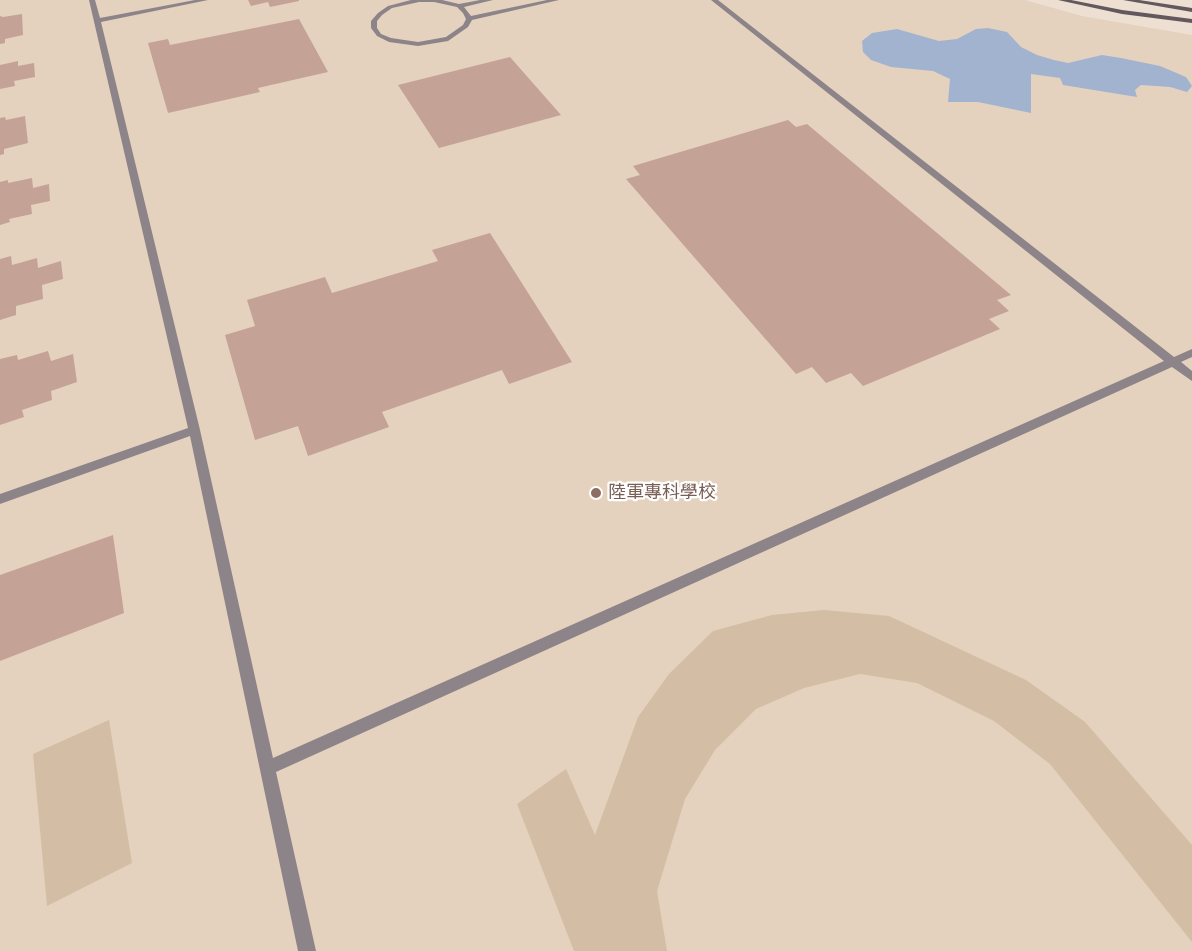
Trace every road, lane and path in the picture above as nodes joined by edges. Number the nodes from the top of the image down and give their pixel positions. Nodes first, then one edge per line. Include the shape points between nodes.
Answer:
1 (92, 0) edge
2 (206, 0) edge
3 (490, 0) edge
4 (556, 0) edge
5 (714, 0) edge
6 (1061, 0) edge
7 (1124, 0) edge
8 (459, 6) junction
9 (1192, 10) edge
10 (1122, 12) junction
11 (469, 19) junction
12 (97, 21) junction
13 (1192, 21) edge
14 (1192, 353) edge
15 (1172, 361) junction
16 (1192, 377) edge
17 (194, 430) junction
18 (0, 499) edge
19 (266, 769) junction
20 (307, 951) edge

1 - 12 lane
2 - 12 lane
3 - 8 lane
4 - 11 lane
5 - 15 lane
6 - 10 street
7 - 9 street
7 - 10 street
8 - 11 lane
8 - 11 lane via 434,0 404,3 380,14 374,28 389,40 418,44 460,33
10 - 13 street
12 - 17 lane
14 - 15 lane
15 - 16 lane
15 - 19 lane
17 - 18 lane
17 - 19 lane
19 - 20 lane

